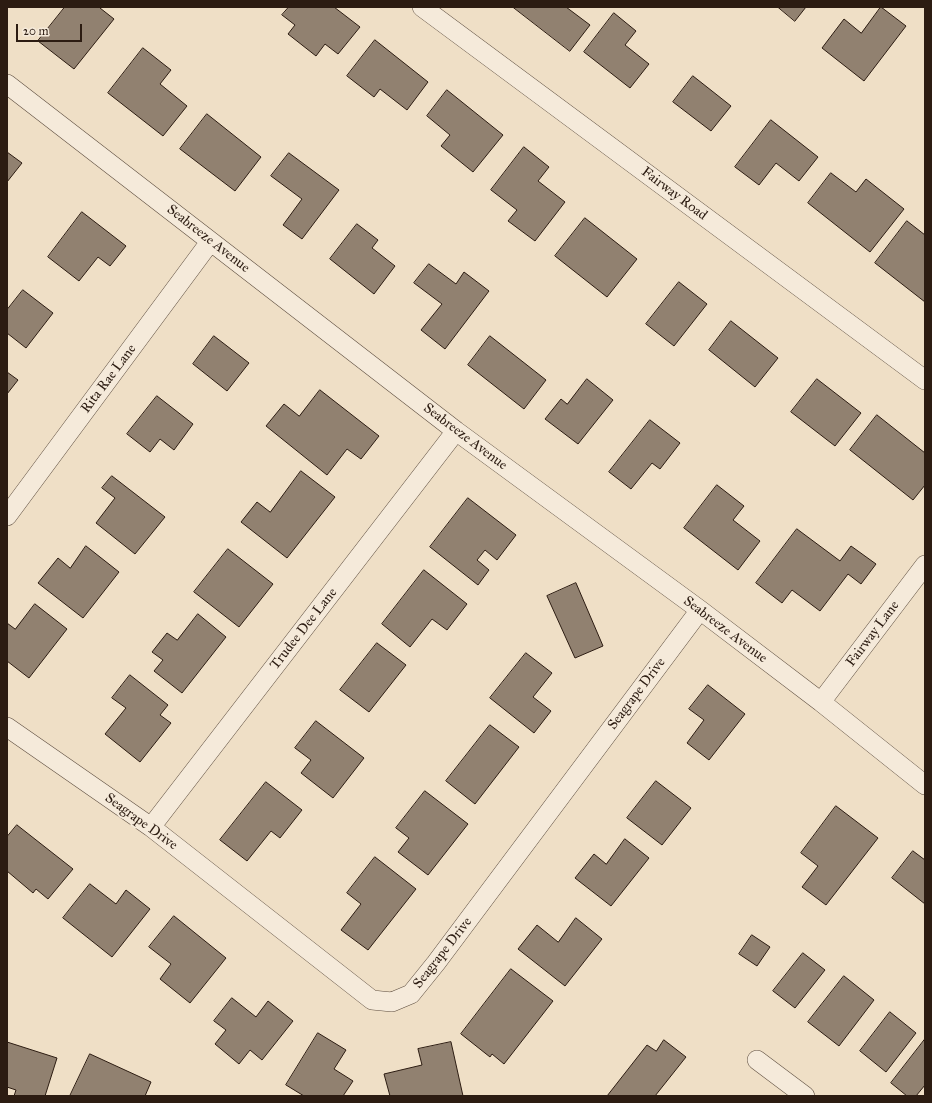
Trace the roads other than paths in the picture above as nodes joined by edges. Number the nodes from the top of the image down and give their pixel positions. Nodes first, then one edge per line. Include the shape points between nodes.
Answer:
1 (422, 7) edge
2 (7, 84) edge
3 (210, 242) junction
4 (925, 380) edge
5 (456, 431) junction
6 (7, 516) edge
7 (925, 565) edge
8 (700, 610) junction
9 (821, 702) junction
10 (7, 727) edge
11 (925, 785) edge
12 (151, 827) junction
13 (757, 1060) dead end
14 (805, 1096) edge

1 - 4 street, Fairway Road
2 - 3 street, Seabreeze Avenue
3 - 5 street, Seabreeze Avenue
3 - 6 street, Rita Rae Lane
5 - 8 street, Seabreeze Avenue
5 - 12 street, Trudee Dee Lane
7 - 9 street, Fairway Lane
8 - 9 street, Seabreeze Avenue
8 - 12 street, Seagrape Drive via 436,963 411,994 392,1002 372,1000
9 - 11 street, Seabreeze Avenue
10 - 12 street, Seagrape Drive
13 - 14 street

